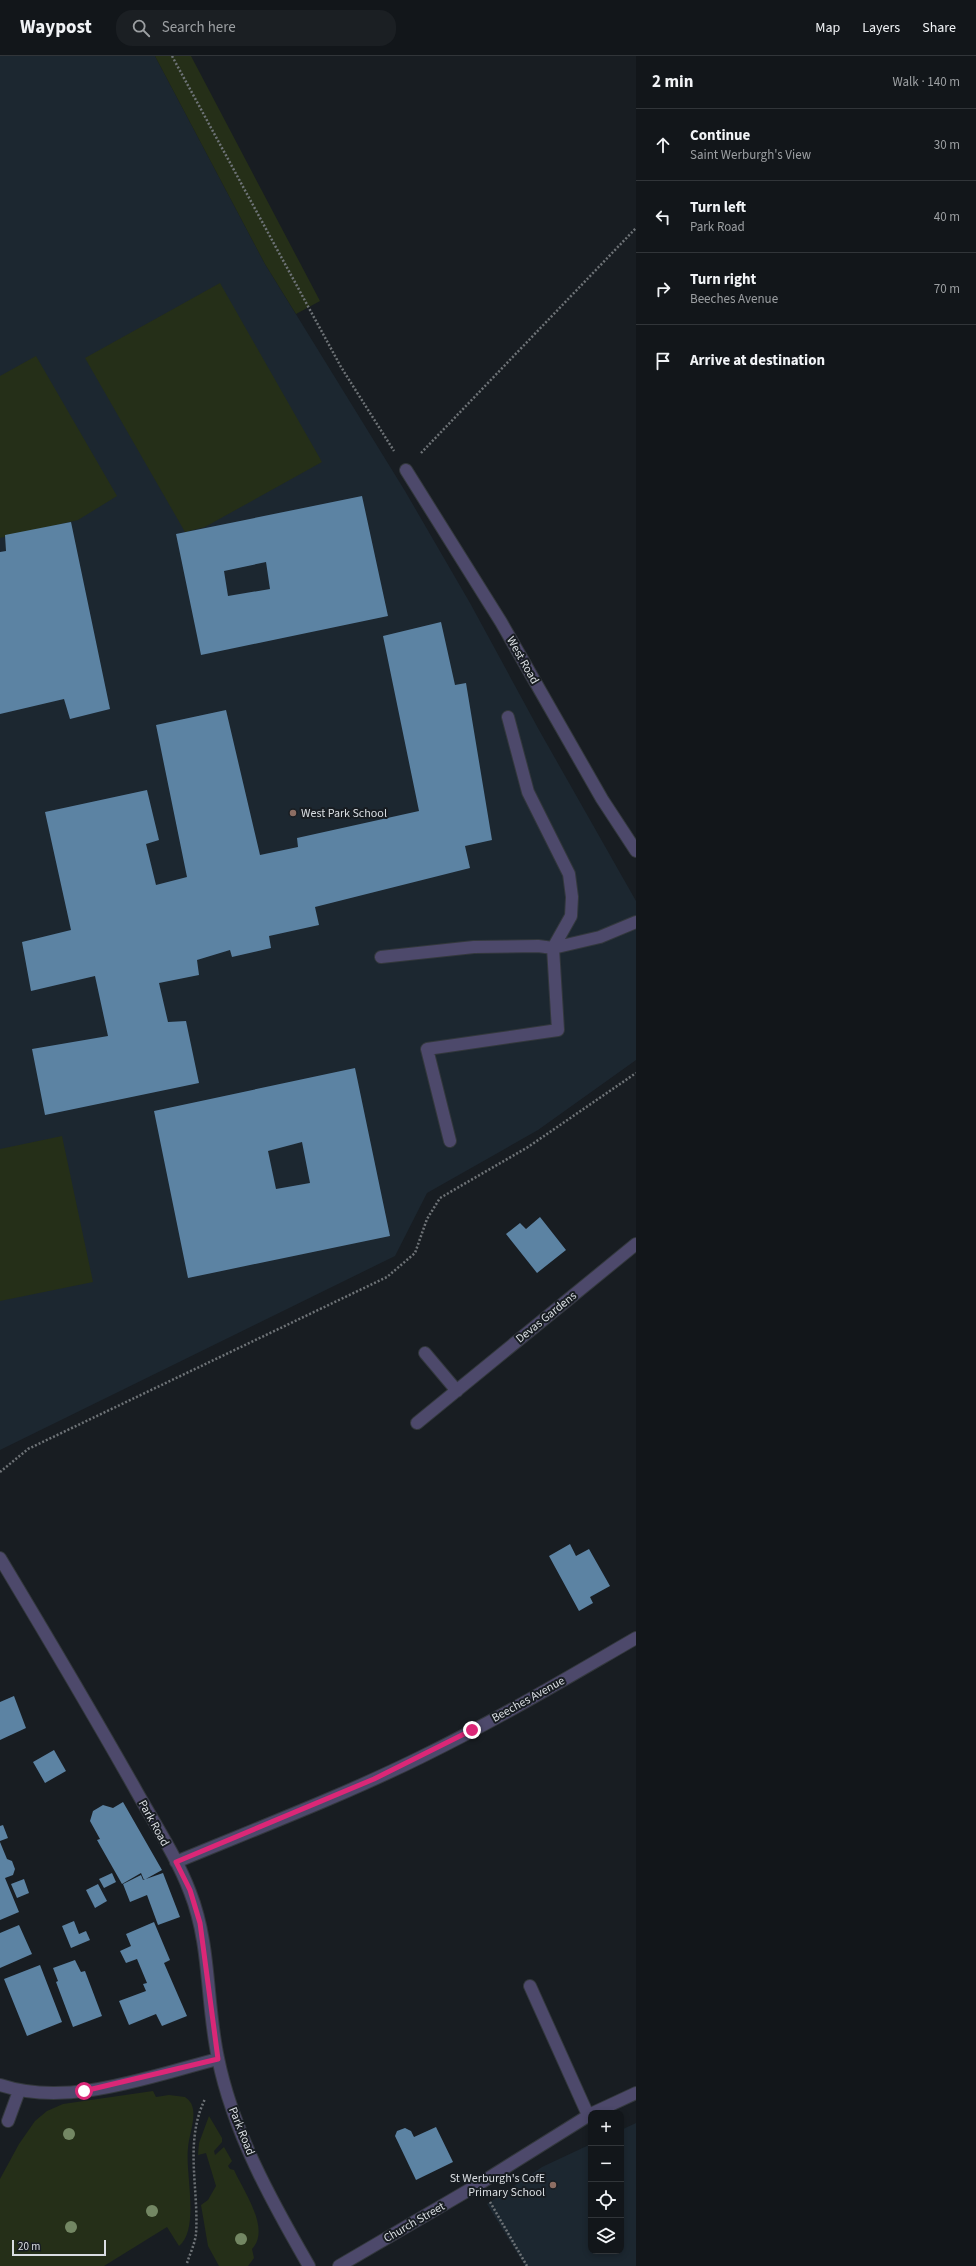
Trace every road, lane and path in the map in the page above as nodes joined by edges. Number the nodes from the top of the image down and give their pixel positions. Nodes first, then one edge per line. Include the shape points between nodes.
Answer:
1 (172, 56) edge
2 (636, 228) edge
3 (406, 470) junction
4 (508, 717) dead end
5 (636, 852) edge
6 (636, 922) edge
7 (553, 948) junction
8 (381, 957) dead end
9 (636, 1073) edge
10 (450, 1141) dead end
11 (636, 1244) edge
12 (425, 1353) dead end
13 (457, 1391) junction
14 (417, 1423) dead end
15 (0, 1472) edge
16 (0, 1558) edge
17 (636, 1638) edge
18 (176, 1862) junction
19 (530, 1986) dead end
20 (219, 2064) junction
21 (0, 2085) edge
22 (18, 2091) junction
23 (636, 2093) edge
24 (589, 2110) edge
25 (600, 2110) edge
26 (588, 2116) edge
27 (8, 2121) dead end
28 (479, 2184) junction
29 (187, 2264) dead end
30 (309, 2266) edge
31 (339, 2266) edge
32 (527, 2266) edge

1 - 3 path via 341,367
2 - 3 path
3 - 5 street, West Road via 501,622 602,799
4 - 7 street via 528,792 569,874 571,916
6 - 7 street via 600,937
7 - 8 street via 474,947
7 - 10 street via 558,1030 427,1049
9 - 15 path via 528,1147 440,1198 427,1219 416,1253 387,1277 28,1449
11 - 13 street, Devas Gardens
12 - 13 street
13 - 14 street, Devas Gardens
16 - 18 street, Park Road
17 - 18 street, Beeches Avenue via 520,1705 422,1757
18 - 20 street, Park Road via 190,1890 200,1923
19 - 24 street
20 - 22 street via 84,2091
20 - 29 path via 200,2109 197,2126 193,2156 196,2236
20 - 30 street, Park Road via 241,2130 268,2192
21 - 22 street
22 - 27 street
23 - 25 street, Church Street
26 - 28 street, Church Street
28 - 31 street, Church Street
28 - 32 path

